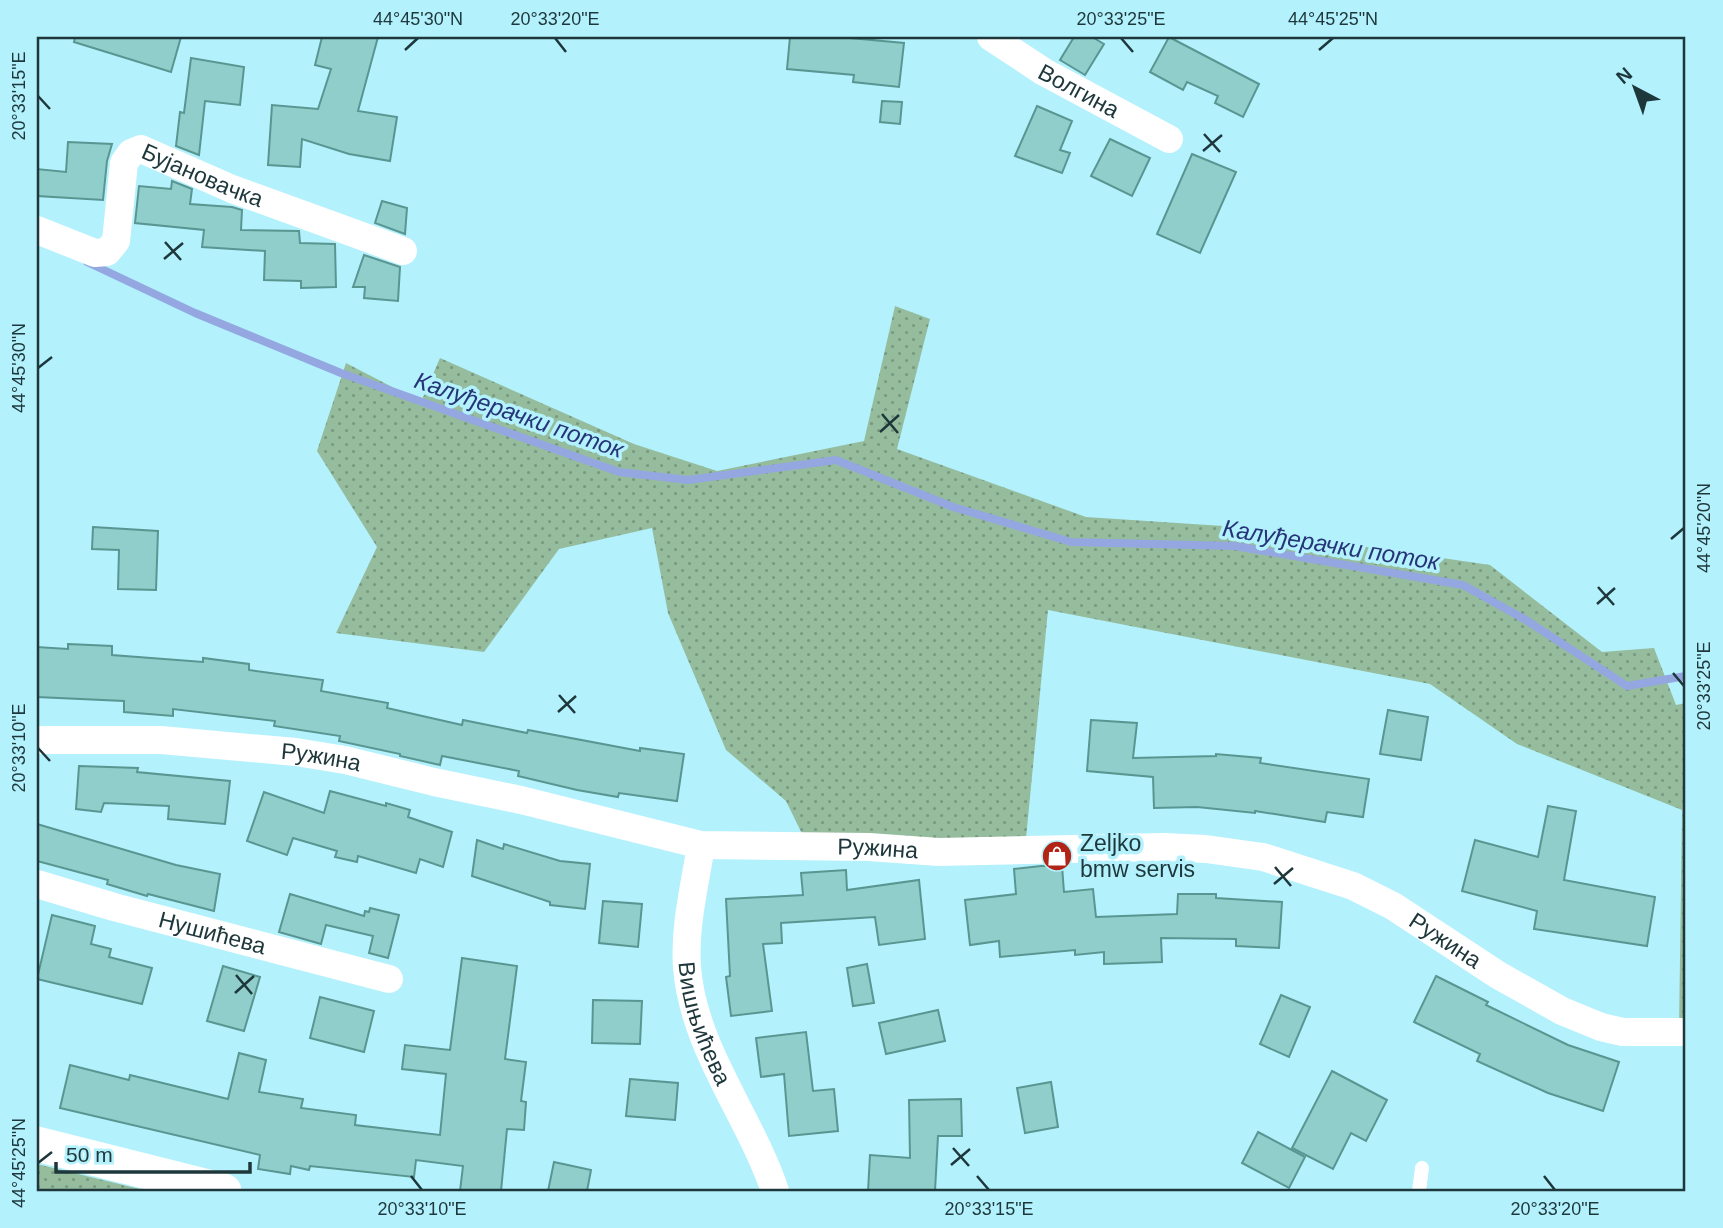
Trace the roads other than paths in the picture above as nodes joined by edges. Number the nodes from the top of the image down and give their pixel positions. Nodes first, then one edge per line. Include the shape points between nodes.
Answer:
1 (991, 37) edge
2 (1169, 139) dead end
3 (37, 230) edge
4 (403, 251) dead end
5 (37, 740) edge
6 (701, 845) junction
7 (37, 884) edge
8 (389, 979) dead end
9 (1686, 1032) edge
10 (37, 1144) edge
11 (1422, 1168) dead end
12 (224, 1191) edge
13 (775, 1191) edge
14 (1419, 1191) edge

1 - 2 street, Волгина
3 - 4 street, Бујановачка via 95,253 107,252 116,241 124,163 141,149 224,186
5 - 6 street, Ружина via 161,740 296,752 521,800
6 - 9 street, Ружина via 939,852 1163,848 1263,858 1353,886 1393,906 1562,1011 1623,1032
6 - 13 street, Вишњићева via 687,937 691,993 709,1046
7 - 8 street, Нушићева
10 - 12 street
11 - 14 lane

